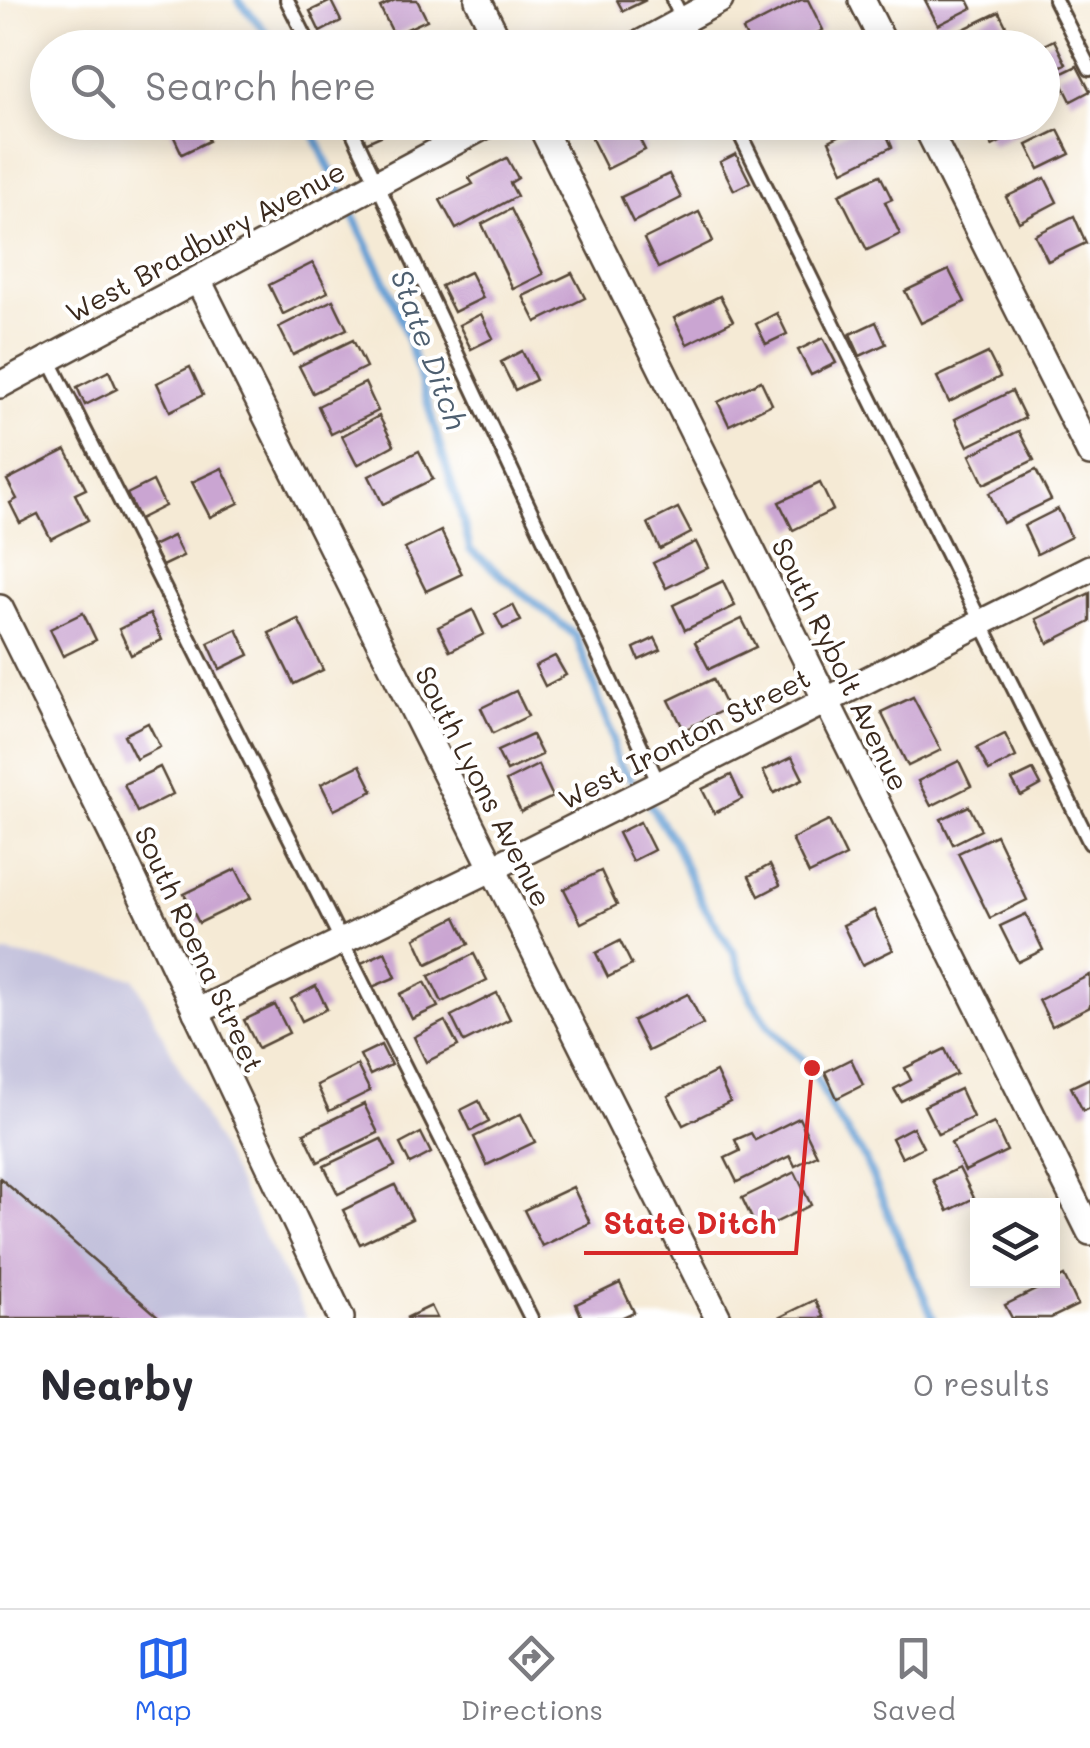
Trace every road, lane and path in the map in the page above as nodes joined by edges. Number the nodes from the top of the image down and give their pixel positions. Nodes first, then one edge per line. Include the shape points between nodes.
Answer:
1 (287, 0) edge
2 (478, 0) edge
3 (720, 0) edge
4 (862, 0) edge
5 (1054, 0) edge
6 (678, 10) edge
7 (302, 30) edge
8 (493, 30) edge
9 (654, 30) edge
10 (877, 30) edge
11 (1090, 69) edge
12 (357, 140) edge
13 (458, 140) edge
14 (548, 140) edge
15 (743, 140) edge
16 (933, 140) edge
17 (378, 182) junction
18 (198, 280) junction
19 (49, 359) junction
20 (0, 385) edge
21 (1090, 454) edge
22 (1090, 568) edge
23 (0, 608) edge
24 (979, 623) junction
25 (826, 700) junction
26 (659, 784) junction
27 (1090, 844) edge
28 (492, 868) junction
29 (342, 941) junction
30 (196, 1012) junction
31 (1090, 1232) edge
32 (341, 1318) edge
33 (531, 1318) edge
34 (718, 1318) edge

1 - 7 lane
2 - 8 street
3 - 6 street
4 - 10 street
5 - 11 lane
6 - 9 street
12 - 17 lane
13 - 17 street, West Bradbury Avenue
14 - 25 street, South Rybolt Avenue
15 - 24 lane
16 - 21 street
17 - 18 street, West Bradbury Avenue
17 - 26 lane
18 - 19 street, West Bradbury Avenue
18 - 28 street, South Lyons Avenue
19 - 20 street, West Bradbury Avenue
19 - 29 lane
22 - 24 street, West Ironton Street
23 - 30 street, South Roena Street
24 - 25 street, West Ironton Street
24 - 27 lane
25 - 26 street, West Ironton Street
25 - 31 street, South Rybolt Avenue
26 - 28 street, West Ironton Street
28 - 29 street, West Ironton Street
28 - 34 street, South Lyons Avenue
29 - 30 street, West Ironton Street
29 - 33 lane
30 - 32 street, South Roena Street

